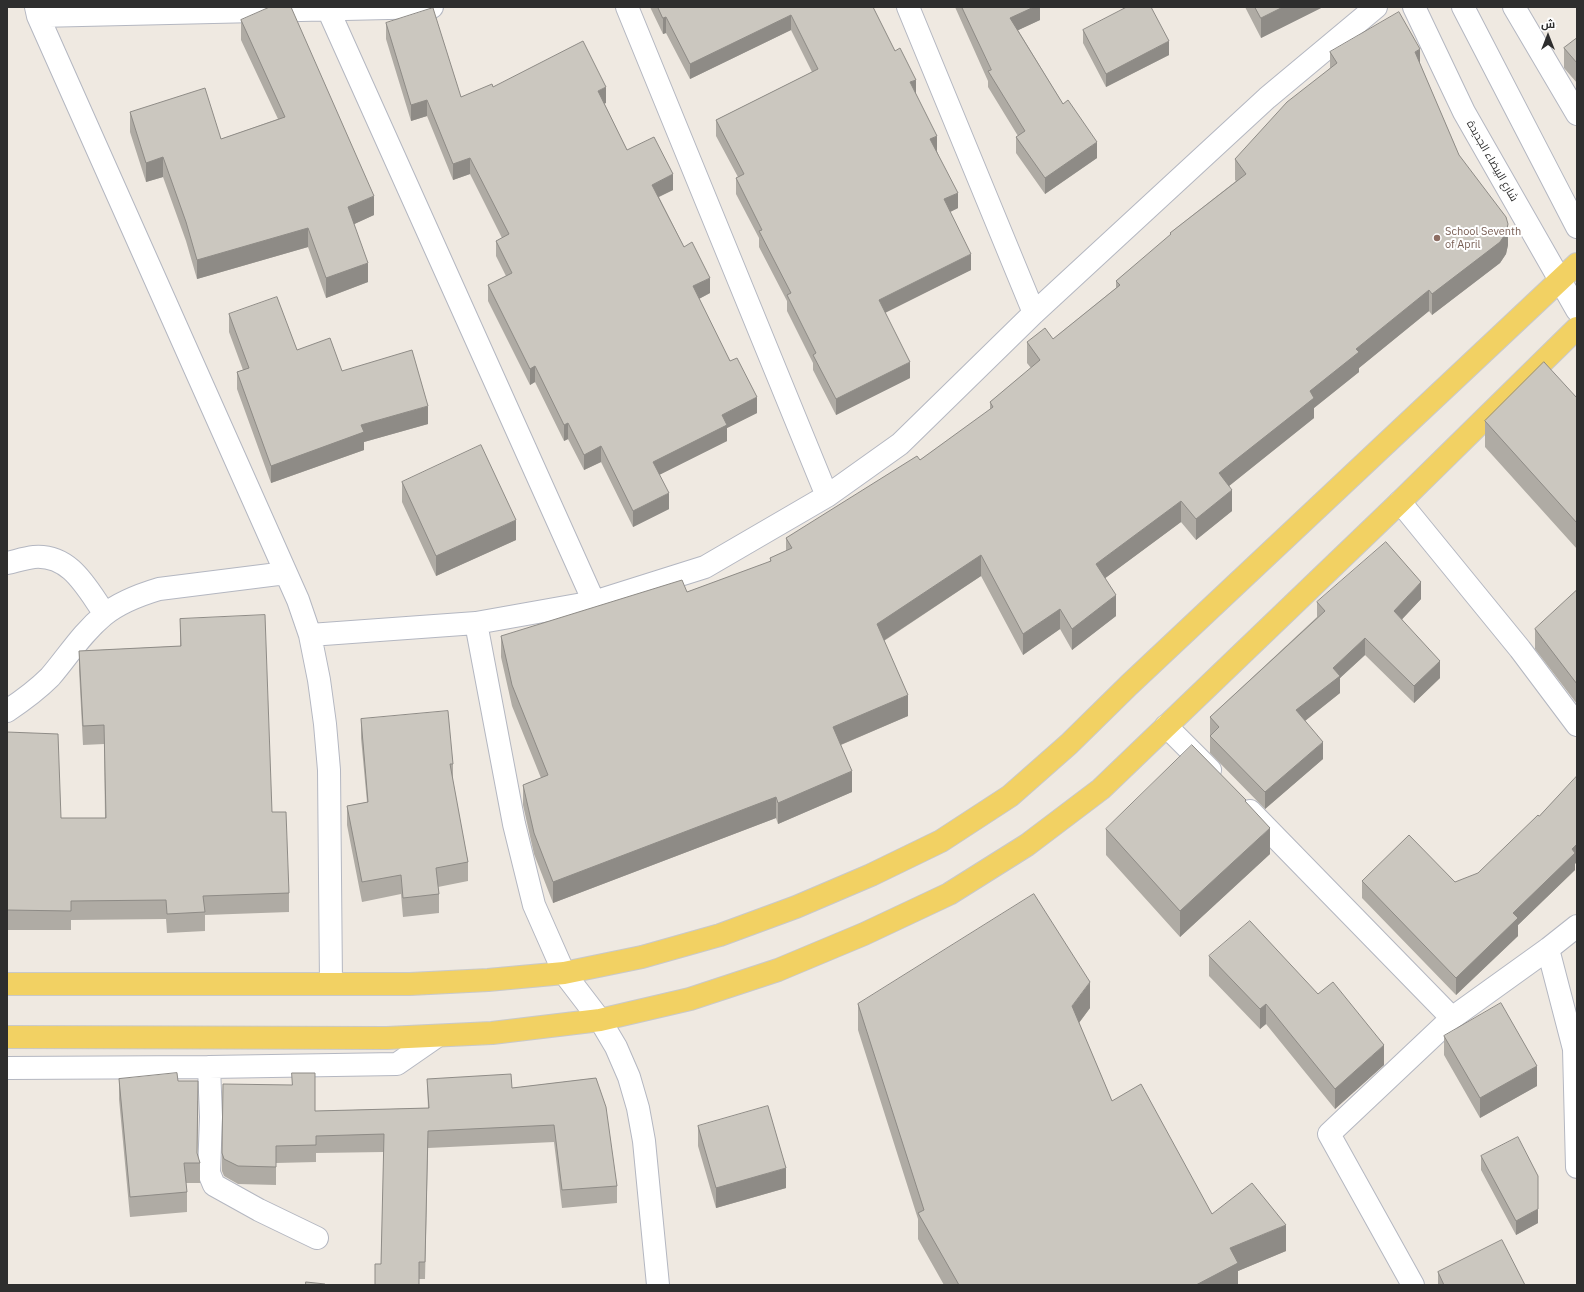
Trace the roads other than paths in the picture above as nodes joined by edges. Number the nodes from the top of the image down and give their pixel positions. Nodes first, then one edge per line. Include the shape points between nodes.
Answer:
1 (432, 7) edge
2 (627, 7) edge
3 (908, 7) edge
4 (1376, 7) edge
5 (1414, 7) edge
6 (1463, 7) edge
7 (1514, 7) edge
8 (327, 9) edge
9 (37, 11) edge
10 (1577, 114) edge
11 (1577, 227) edge
12 (1577, 264) edge
13 (1560, 281) junction
14 (1577, 310) edge
15 (1034, 313) junction
16 (1577, 328) edge
17 (827, 496) junction
18 (1400, 502) junction
19 (7, 563) edge
20 (286, 573) junction
21 (594, 602) junction
22 (104, 614) junction
23 (476, 623) junction
24 (310, 635) junction
25 (7, 711) edge
26 (1577, 725) edge
27 (1166, 726) junction
28 (1221, 782) edge
29 (1238, 799) edge
30 (1577, 926) edge
31 (1548, 949) junction
32 (564, 973) junction
33 (7, 984) edge
34 (331, 984) junction
35 (1569, 1001) edge
36 (1452, 1018) junction
37 (600, 1020) junction
38 (436, 1036) junction
39 (7, 1037) edge
40 (209, 1067) junction
41 (7, 1068) edge
42 (1577, 1167) edge
43 (317, 1238) dead end
44 (658, 1285) edge
45 (1413, 1285) edge

1 - 8 street
2 - 17 street
3 - 15 street
4 - 15 street via 1267,98
5 - 13 street, شارع البيضاء الجديدة via 1464,112
6 - 11 street
7 - 10 street
8 - 9 street
8 - 21 street
9 - 20 street
12 - 13 main road
13 - 14 street, شارع البيضاء الجديدة
13 - 32 main road via 1069,744 1010,796 941,841 796,907 720,935 657,953
15 - 17 street via 900,444
16 - 18 main road
17 - 21 street via 705,566
18 - 26 street via 1520,649
18 - 27 main road
19 - 22 street via 44,557 65,564 82,580
20 - 22 street via 158,589 133,598
20 - 24 street
21 - 23 street
22 - 25 street via 85,632 49,678
23 - 24 street
23 - 32 street via 516,832 534,905
24 - 34 street via 319,680 329,770
27 - 28 street
27 - 37 main road via 1101,789 1027,845 949,894 864,934 778,970 690,999
29 - 36 street
30 - 31 street
31 - 35 street
31 - 36 street
32 - 34 main road via 410,984
32 - 37 street
33 - 34 main road
35 - 42 street via 1574,1049
36 - 45 street via 1329,1134
37 - 38 main road via 492,1033
37 - 44 street via 616,1047 629,1077 638,1108 644,1141
38 - 39 main road
38 - 40 street via 397,1064
40 - 41 street
40 - 43 street via 209,1173 214,1185

